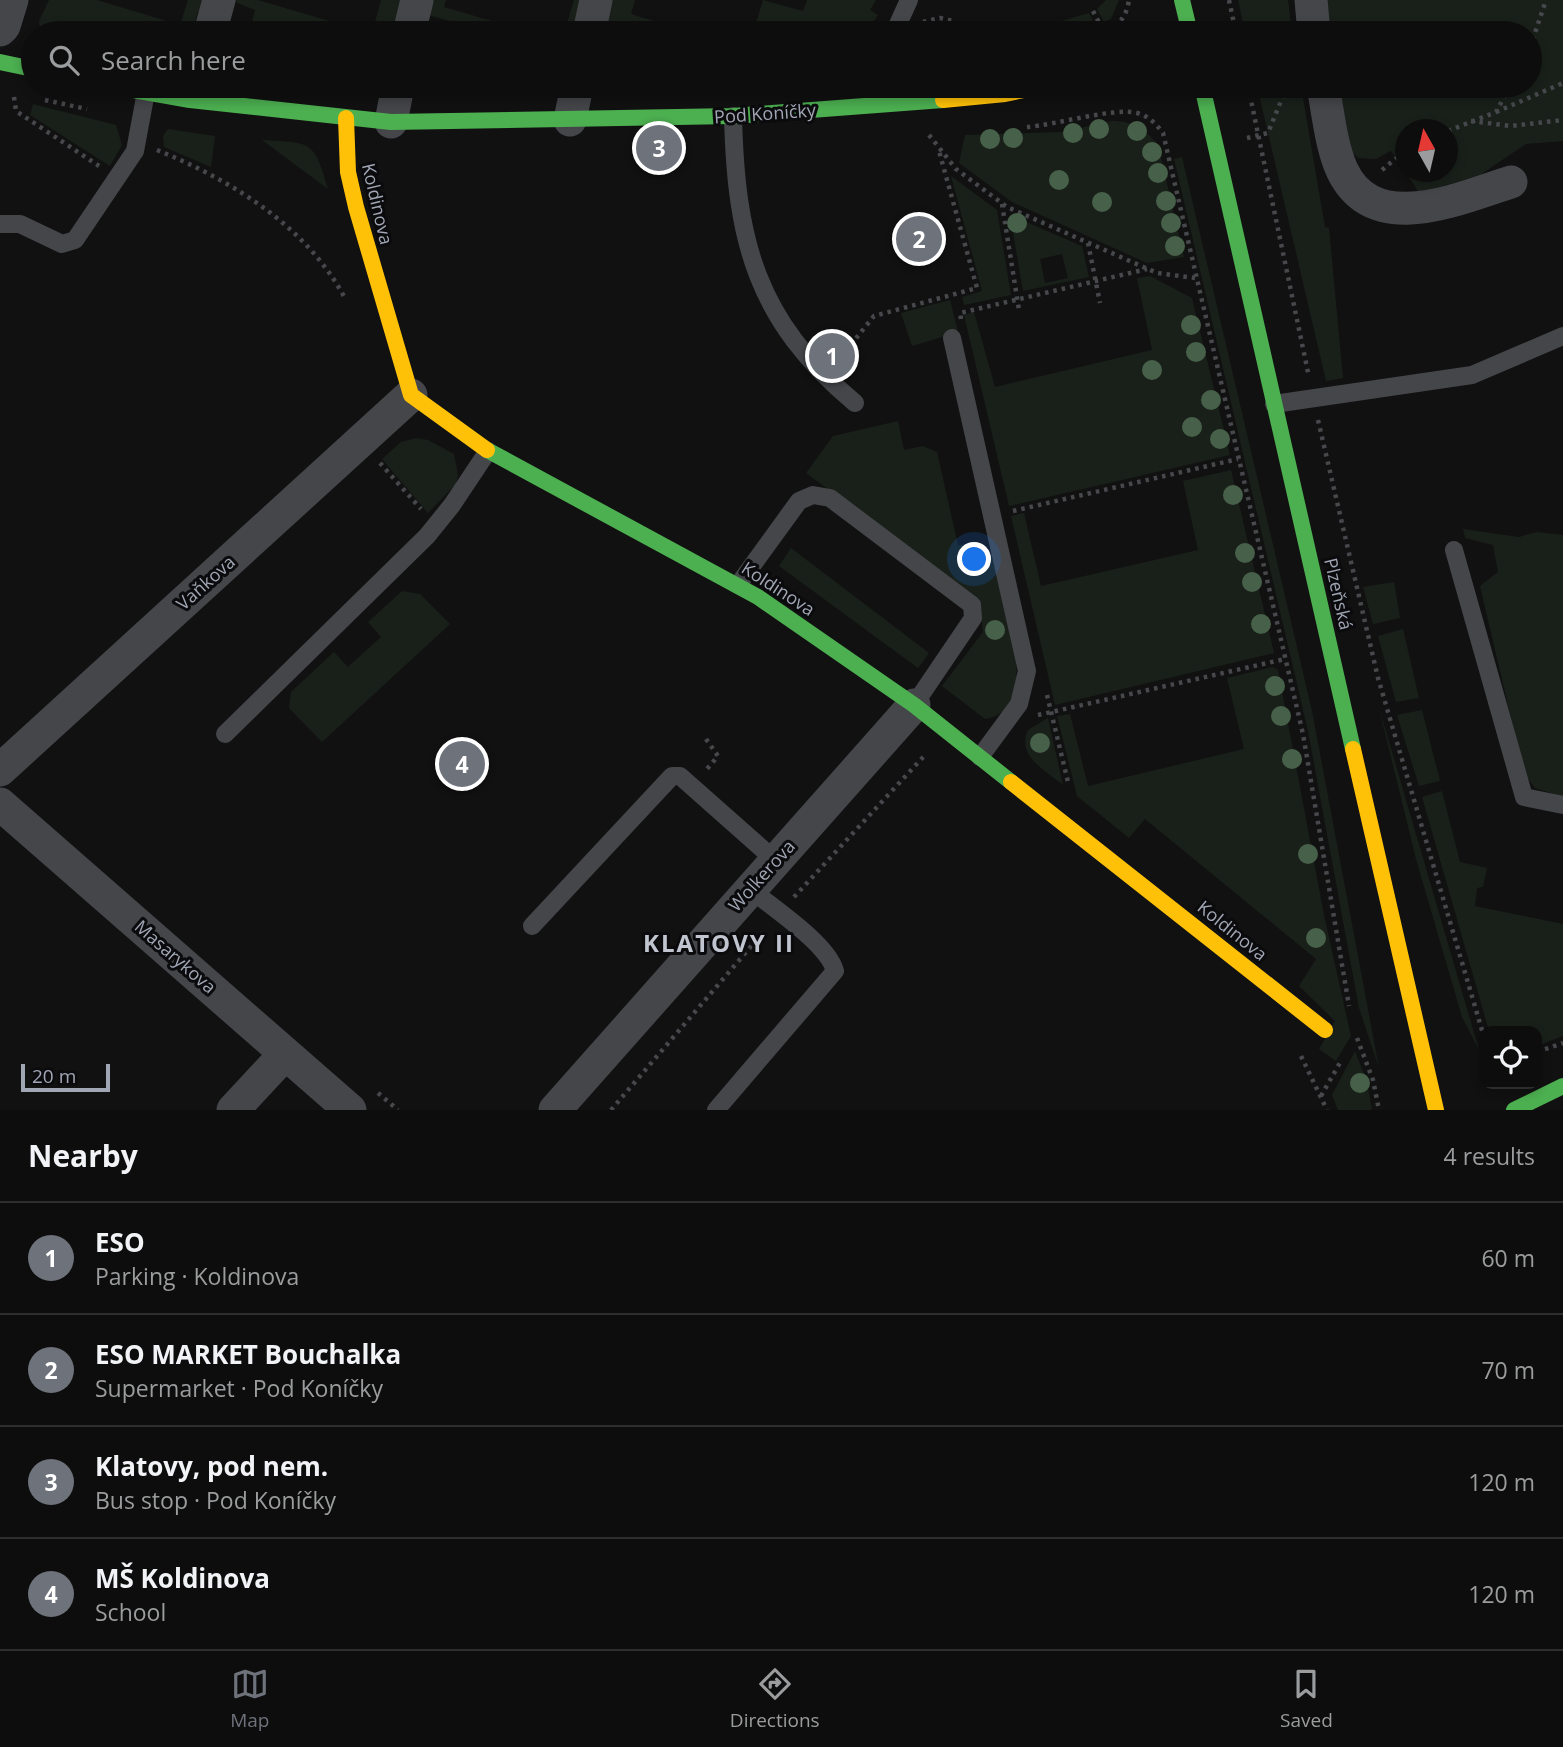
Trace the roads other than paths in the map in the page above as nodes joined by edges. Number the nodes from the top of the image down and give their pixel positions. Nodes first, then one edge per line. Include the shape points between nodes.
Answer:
1 (12, 0) edge
2 (219, 0) edge
3 (417, 0) edge
4 (596, 0) edge
5 (909, 0) edge
6 (1182, 0) edge
7 (1311, 0) edge
8 (213, 21) edge
9 (413, 21) edge
10 (592, 21) edge
11 (899, 21) edge
12 (1187, 21) edge
13 (1313, 21) edge
14 (0, 30) edge
15 (0, 62) edge
16 (21, 66) edge
17 (145, 98) edge
18 (223, 98) edge
19 (396, 98) edge
20 (575, 98) edge
21 (883, 98) edge
22 (964, 98) edge
23 (1205, 98) edge
24 (1326, 98) edge
25 (882, 106) junction
26 (733, 116) junction
27 (346, 118) junction
28 (570, 120) junction
29 (391, 122) junction
30 (1511, 182) dead end
31 (0, 224) edge
32 (1563, 336) edge
33 (952, 338) road end
34 (411, 395) junction
35 (855, 403) dead end
36 (1274, 404) junction
37 (488, 452) junction
38 (1454, 550) dead end
39 (738, 585) junction
40 (914, 705) junction
41 (225, 734) dead end
42 (980, 757) junction
43 (0, 770) edge
44 (0, 803) edge
45 (1563, 805) edge
46 (776, 861) junction
47 (750, 889) junction
48 (532, 926) dead end
49 (1325, 1030) dead end
50 (285, 1054) junction
51 (1563, 1086) edge
52 (233, 1110) edge
53 (350, 1110) edge
54 (555, 1110) edge
55 (716, 1110) edge
56 (1436, 1110) edge
57 (1514, 1110) edge

1 - 14 street
2 - 8 street
3 - 9 street
4 - 10 street
5 - 11 lane
6 - 12 street
7 - 13 street
15 - 16 street
17 - 31 lane via 135,151 75,240 62,244 20,224
18 - 27 street, Pod Koníčky
19 - 29 street
20 - 28 street
21 - 25 lane
22 - 25 street, Pod Koníčky
23 - 36 street, Plzeňská
24 - 30 street via 1341,169 1371,201 1388,208 1434,206
25 - 26 street, Pod Koníčky
26 - 28 street, Pod Koníčky
26 - 35 lane via 742,229 750,258 792,339
27 - 29 street, Pod Koníčky
27 - 34 street, Koldinova via 347,163 356,207
28 - 29 street, Pod Koníčky
32 - 36 lane via 1472,375
33 - 42 lane via 1027,671 1019,704
34 - 37 street, Koldinova
34 - 43 street, Vaňkova
36 - 56 street, Plzeňská
37 - 39 street, Koldinova
37 - 41 lane via 435,526
38 - 45 lane via 1524,797
39 - 40 street, Koldinova
39 - 40 lane via 799,501 813,495 830,498 972,605 973,618
40 - 42 street, Koldinova
40 - 46 street, Wolkerova
42 - 49 street, Koldinova
44 - 50 street, Masarykova
46 - 47 street, Wolkerova
46 - 48 lane via 680,776 672,776
47 - 54 street, Wolkerova
47 - 55 lane via 821,949 835,971
50 - 52 street
50 - 53 street, Masarykova
51 - 57 street

